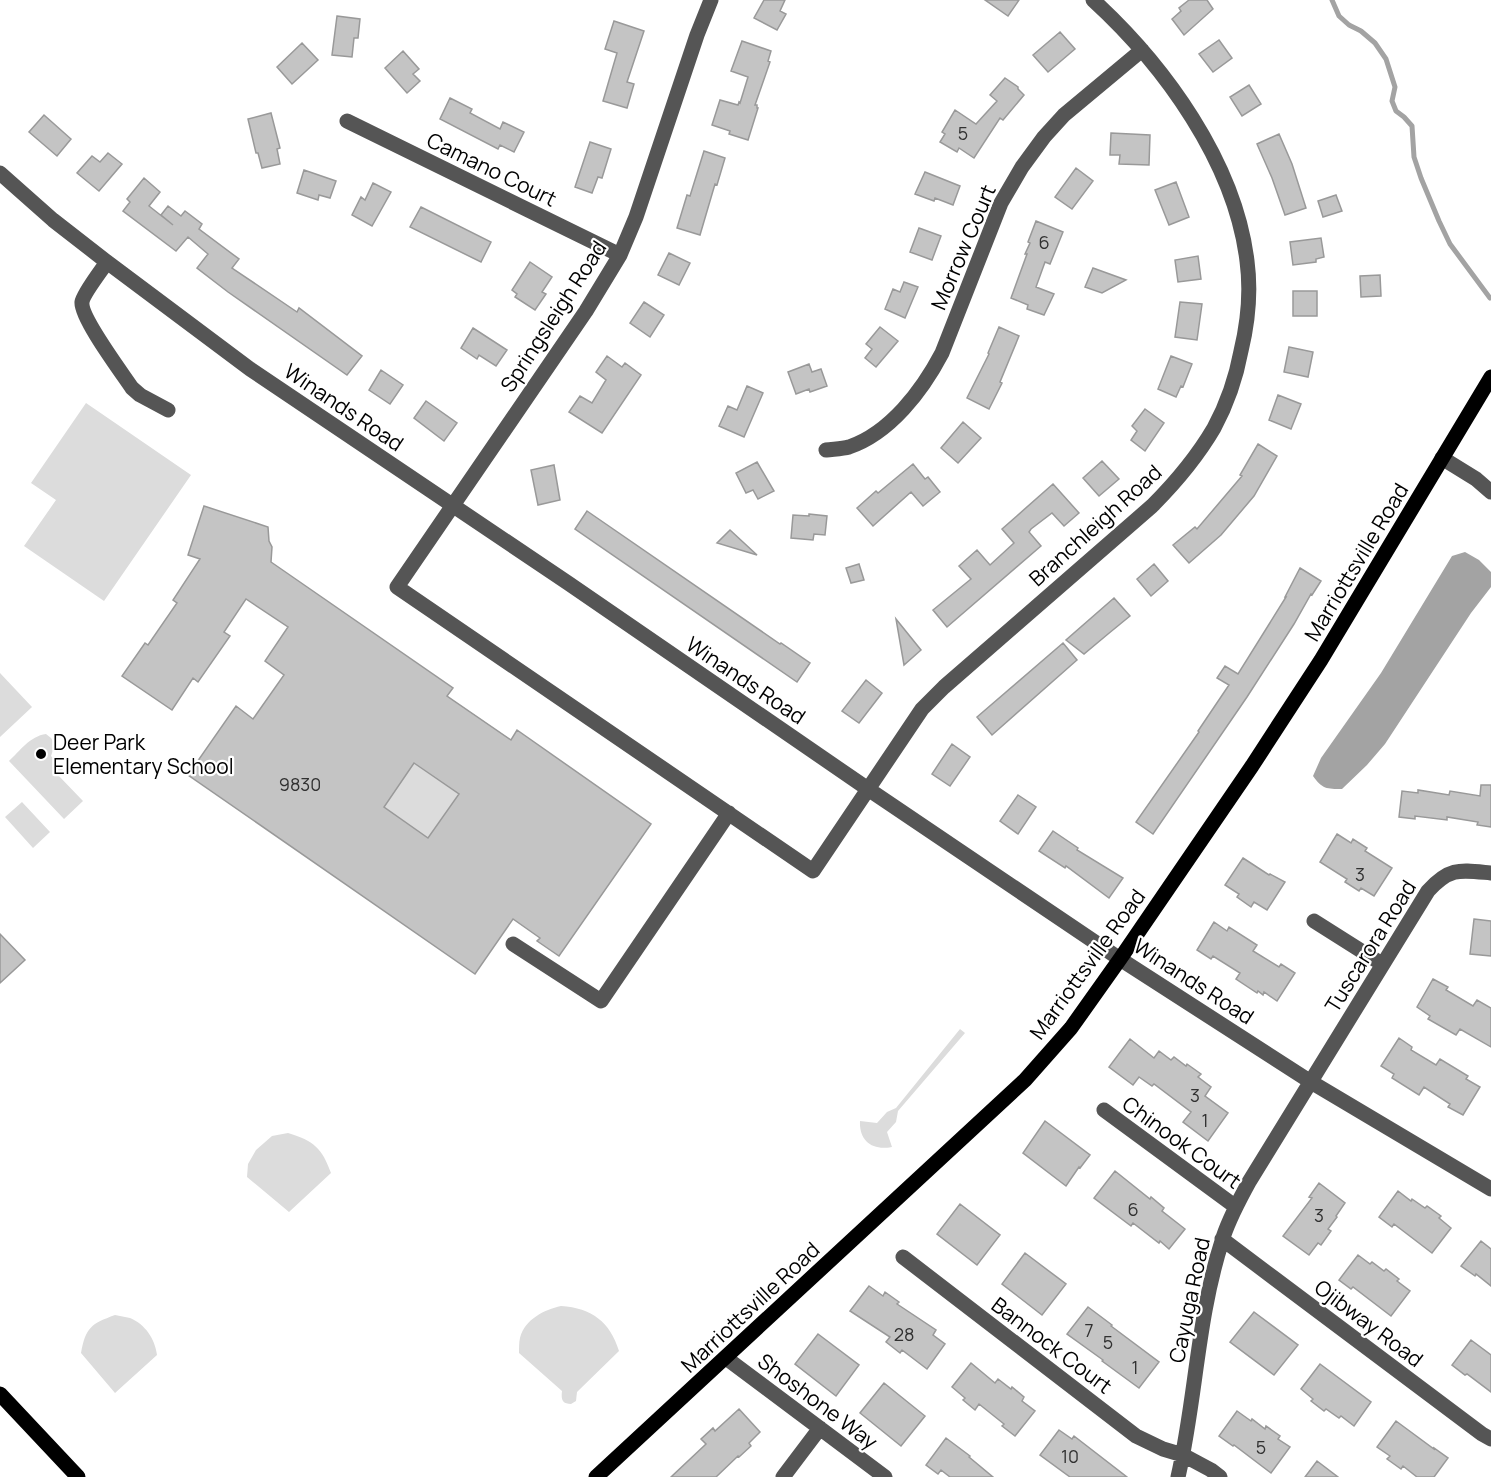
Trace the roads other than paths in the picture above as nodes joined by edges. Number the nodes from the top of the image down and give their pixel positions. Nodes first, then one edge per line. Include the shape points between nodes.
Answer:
1 (711, 0) edge
2 (1093, 0) edge
3 (1142, 50) junction
4 (347, 121) dead end
5 (0, 173) edge
6 (620, 255) junction
7 (107, 262) junction
8 (1491, 377) edge
9 (168, 410) dead end
10 (826, 450) dead end
11 (1442, 458) junction
12 (1491, 492) edge
13 (452, 506) junction
14 (868, 789) junction
15 (729, 813) junction
16 (1491, 873) edge
17 (1314, 921) dead end
18 (513, 944) dead end
19 (1120, 959) junction
20 (1382, 964) junction
21 (1311, 1082) junction
22 (1104, 1110) dead end
23 (1491, 1190) edge
24 (1236, 1207) junction
25 (1222, 1239) junction
26 (903, 1257) dead end
27 (726, 1358) junction
28 (0, 1394) edge
29 (820, 1428) junction
30 (1491, 1439) edge
31 (1183, 1455) junction
32 (78, 1477) edge
33 (596, 1477) edge
34 (783, 1477) edge
35 (885, 1477) edge
36 (1178, 1477) edge
37 (1220, 1477) edge

1 - 6 street, Springsleigh Road
2 - 3 street, Branchleigh Road
3 - 10 street, Morrow Court via 1064,115 1022,167 1001,203 942,353 911,401 867,439
3 - 14 street, Branchleigh Road via 1210,148 1240,223 1249,295 1245,334 1228,397 1196,457 1176,482 944,687 922,709
4 - 6 street, Camano Court
5 - 7 street, Winands Road
6 - 13 street, Springsleigh Road
7 - 9 street via 82,301 82,309 132,388
7 - 13 street, Winands Road via 250,369
8 - 11 main road, Marriottsville Road
11 - 12 street
11 - 19 main road, Marriottsville Road via 1321,660
13 - 14 street, Winands Road
13 - 15 street, Springsleigh Road via 397,587
14 - 15 street, Branchleigh Road via 813,871
14 - 19 street, Winands Road
15 - 18 street via 600,1001
16 - 20 street, Tuscarora Road via 1466,871 1439,879
17 - 20 street
19 - 21 street, Winands Road
19 - 27 main road, Marriottsville Road via 1071,1028 1025,1080
20 - 21 street, Tuscarora Road
21 - 23 street, Winands Road
21 - 24 street, Cayuga Road
22 - 24 street, Chinook Court
24 - 25 street, Cayuga Road
25 - 30 street, Ojibway Road
25 - 31 street, Cayuga Road via 1202,1320
26 - 31 street, Bannock Court via 1136,1436
27 - 29 street, Shoshone Way
27 - 33 main road, Marriottsville Road
28 - 32 main road
29 - 34 street
29 - 35 street, Shoshone Way
31 - 36 street, Cayuga Road
31 - 37 street, Bannock Court

